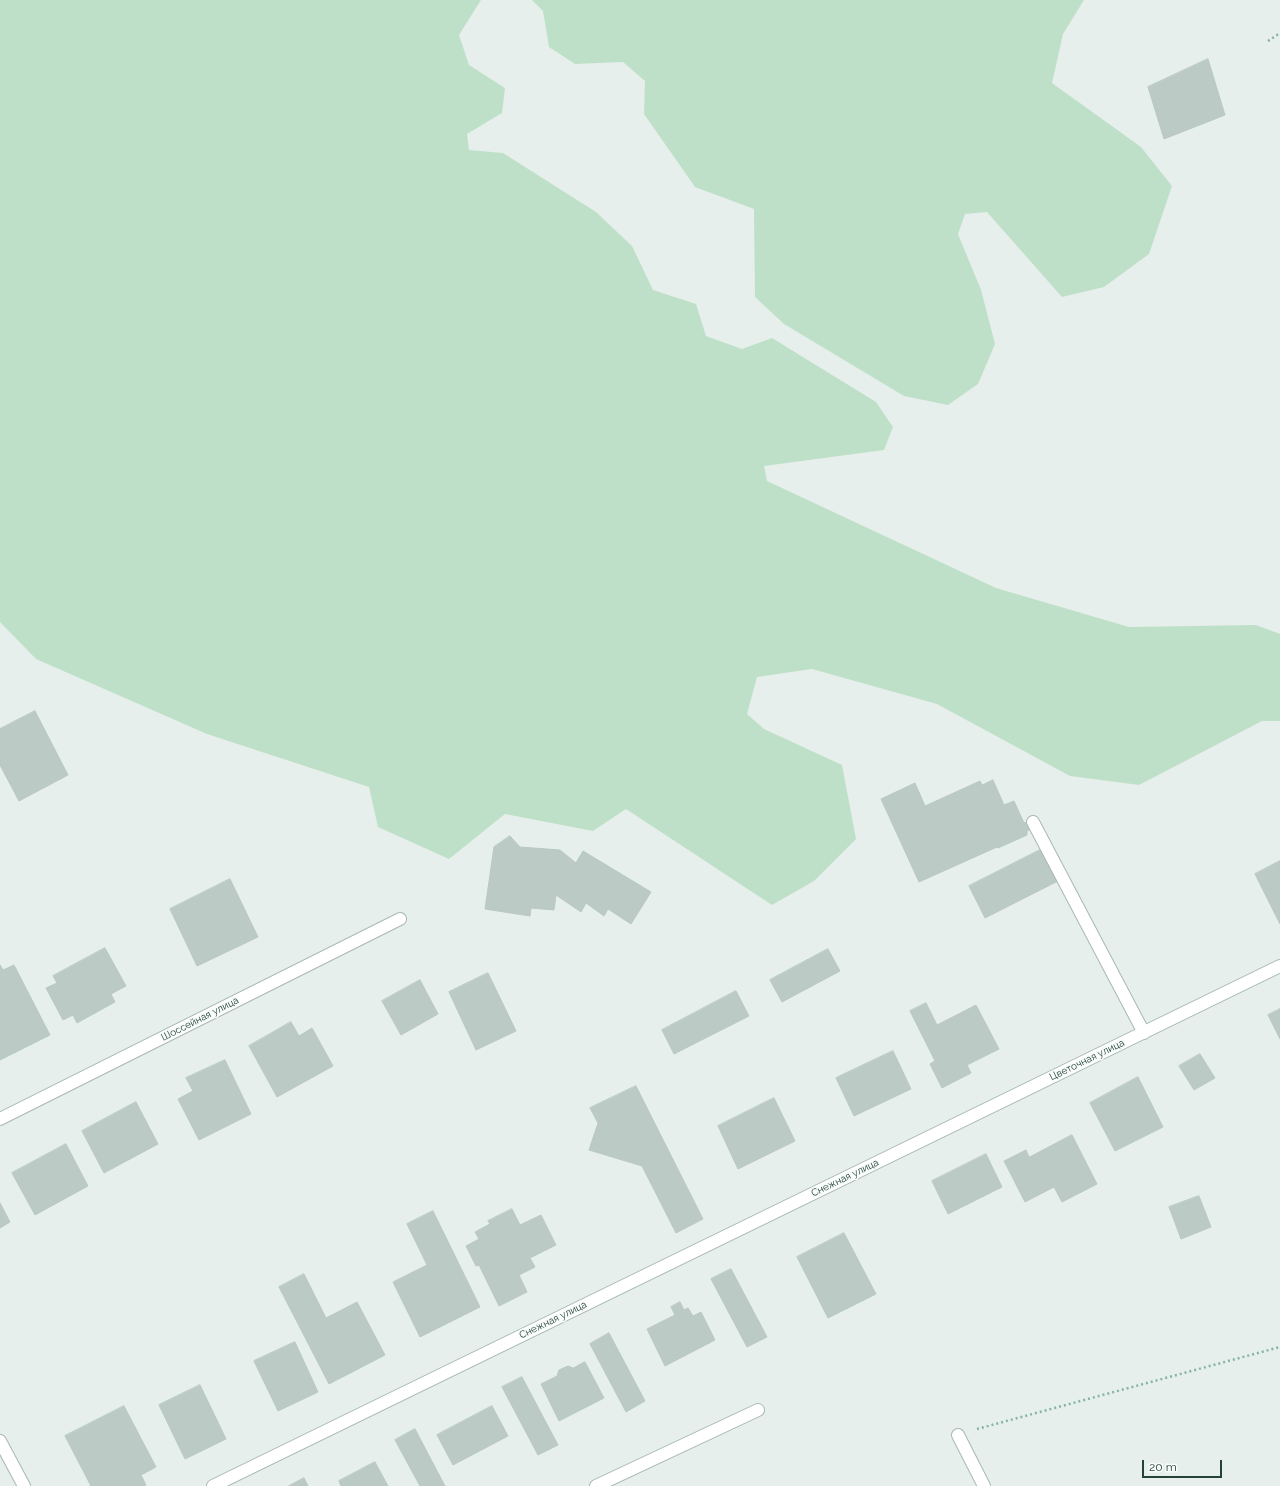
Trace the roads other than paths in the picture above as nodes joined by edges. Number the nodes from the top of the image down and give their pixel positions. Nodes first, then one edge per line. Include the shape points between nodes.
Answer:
1 (1033, 822) dead end
2 (400, 918) dead end
3 (1280, 966) edge
4 (1144, 1032) junction
5 (0, 1118) edge
6 (894, 1154) joint
7 (758, 1410) dead end
8 (958, 1435) road end
9 (0, 1441) edge
10 (24, 1486) edge
11 (213, 1486) edge
12 (596, 1486) edge
13 (984, 1486) edge

1 - 4 street
2 - 5 street, Шоссейная улица
3 - 4 street, Цветочная улица
4 - 6 street, Цветочная улица
6 - 11 street, Снежная улица
7 - 12 street
8 - 13 street
9 - 10 street

